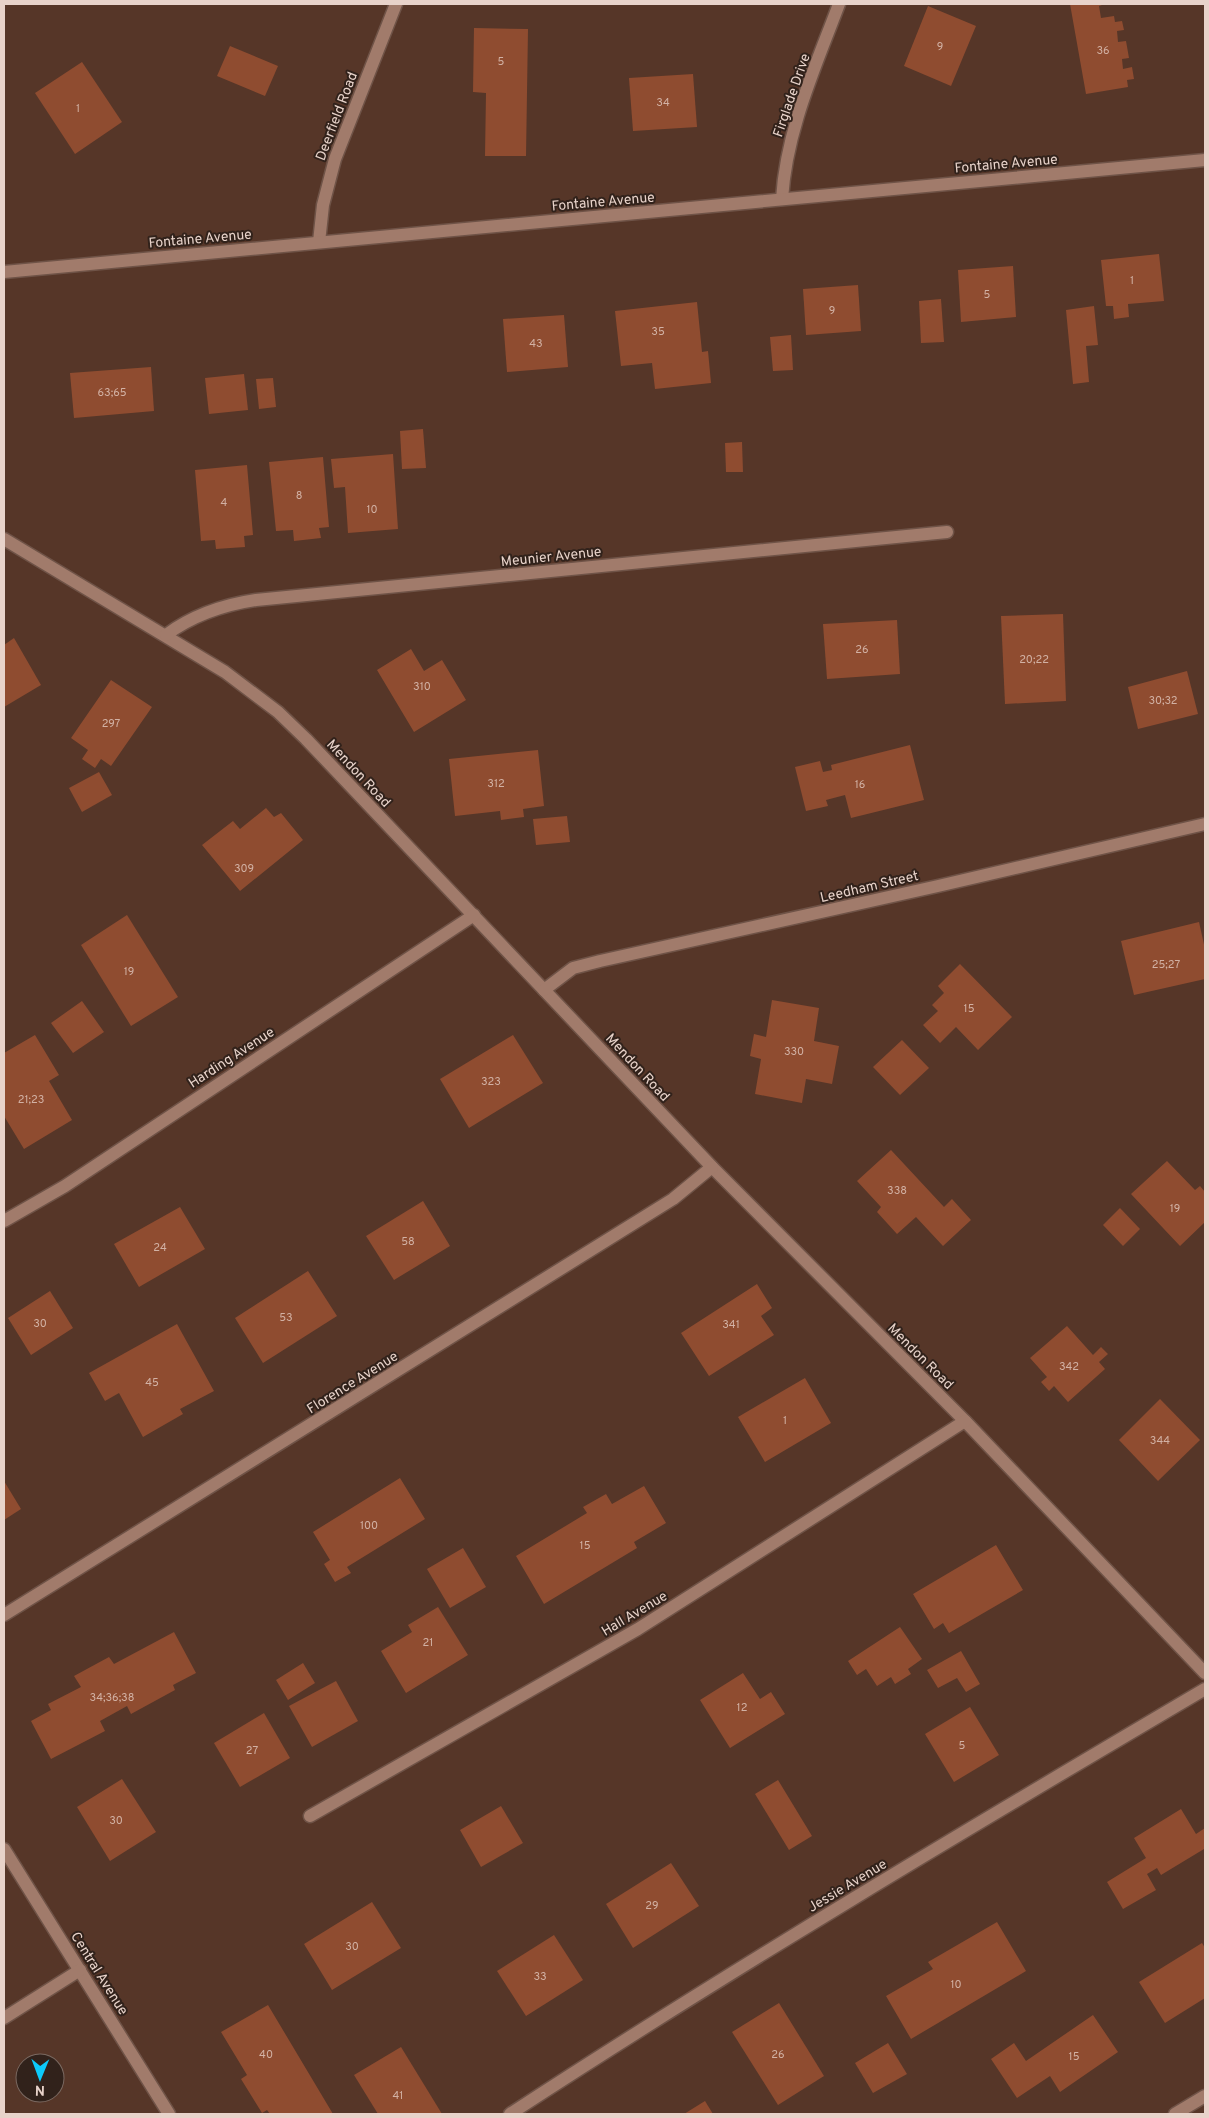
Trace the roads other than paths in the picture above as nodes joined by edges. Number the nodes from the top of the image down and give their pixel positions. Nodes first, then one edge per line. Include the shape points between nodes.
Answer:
1 (396, 4) edge
2 (839, 4) edge
3 (1205, 160) edge
4 (782, 199) junction
5 (319, 242) junction
6 (4, 272) edge
7 (947, 532) dead end
8 (4, 538) edge
9 (166, 635) junction
10 (1205, 824) edge
11 (474, 916) junction
12 (544, 990) junction
13 (712, 1167) junction
14 (4, 1221) edge
15 (965, 1421) junction
16 (4, 1615) edge
17 (1205, 1673) edge
18 (1205, 1689) edge
19 (310, 1816) dead end
20 (4, 1849) edge
21 (80, 1970) junction
22 (4, 2018) edge
23 (1205, 2096) edge
24 (169, 2114) edge
25 (510, 2114) edge
26 (1175, 2114) edge

1 - 5 street, Deerfield Road via 335,159 323,205
2 - 4 street, Firglade Drive via 794,127
3 - 4 street, Fontaine Avenue
4 - 5 street, Fontaine Avenue
5 - 6 street, Fontaine Avenue
7 - 9 street, Meunier Avenue via 256,600 207,612
8 - 9 street, Mendon Road
9 - 11 street, Mendon Road via 232,677 278,712
10 - 12 street, Leedham Street via 600,961 574,968
11 - 12 street, Mendon Road
11 - 14 street, Harding Avenue via 64,1186
12 - 13 street, Mendon Road
13 - 15 street, Mendon Road
13 - 16 street, Florence Avenue via 674,1199
15 - 17 street, Mendon Road
15 - 19 street, Hall Avenue via 638,1629
18 - 25 street, Jessie Avenue via 881,1882
20 - 21 street, Central Avenue
21 - 22 street
21 - 24 street, Central Avenue
23 - 26 street

